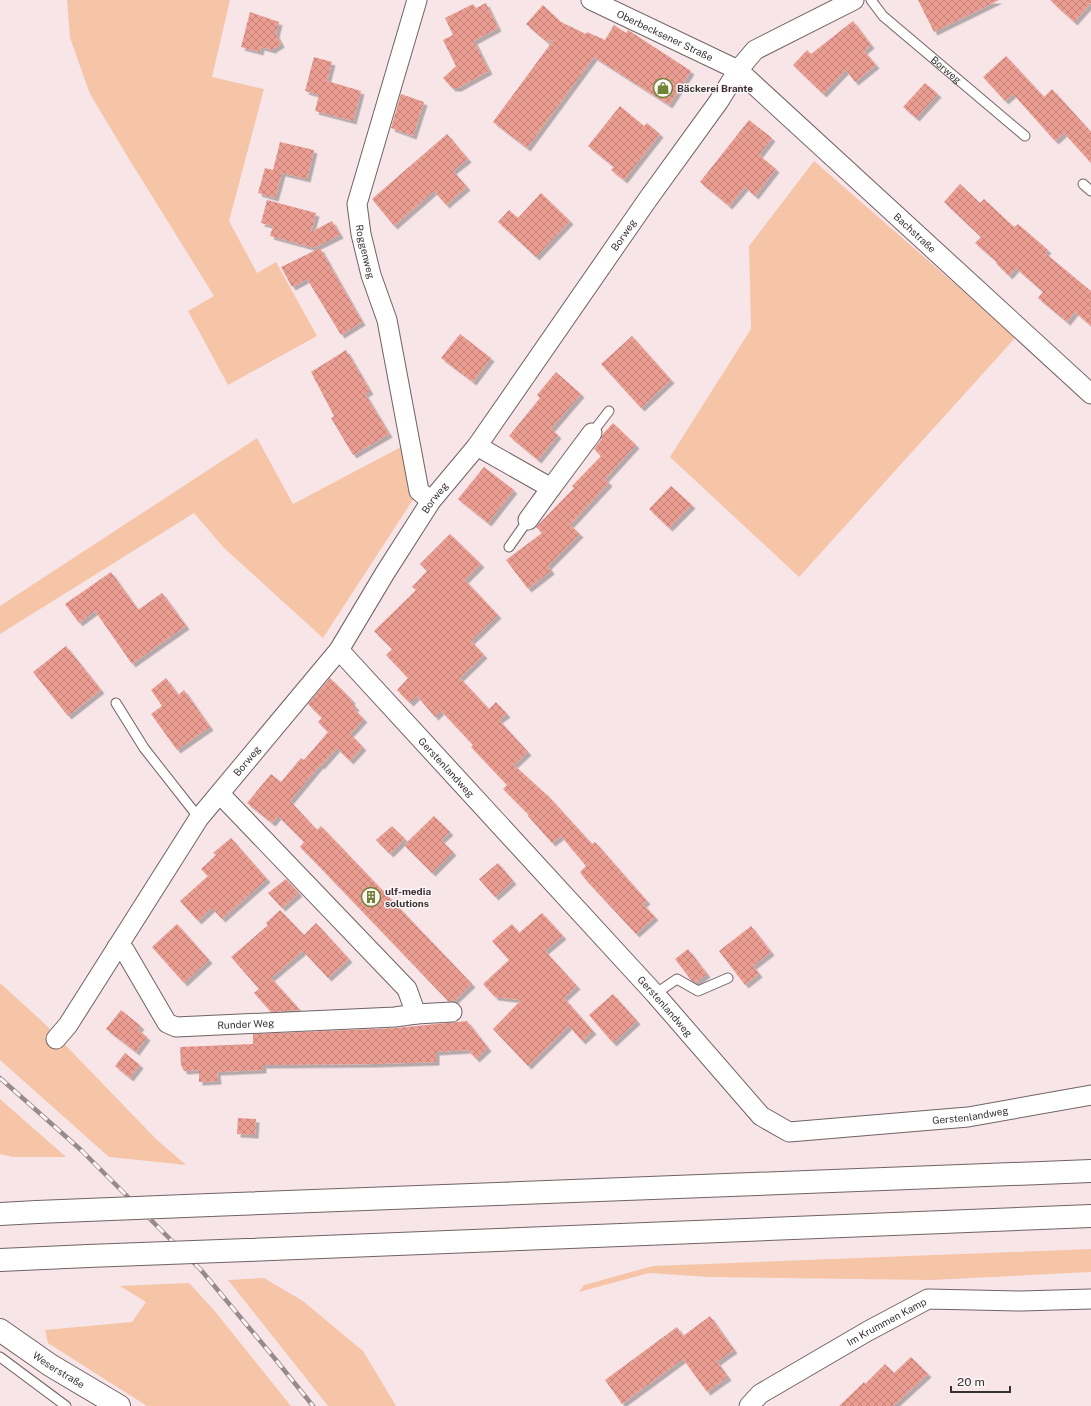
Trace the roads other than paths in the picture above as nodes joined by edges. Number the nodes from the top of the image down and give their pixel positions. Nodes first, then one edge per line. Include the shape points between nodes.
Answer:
1 (417, 0) edge
2 (591, 0) edge
3 (854, 0) edge
4 (871, 0) edge
5 (738, 70) junction
6 (1025, 136) dead end
7 (1083, 184) dead end
8 (1091, 191) edge
9 (1091, 394) edge
10 (609, 411) dead end
11 (592, 433) joint
12 (477, 446) junction
13 (551, 488) junction
14 (431, 501) junction
15 (528, 520) joint
16 (509, 547) dead end
17 (339, 650) junction
18 (116, 703) dead end
19 (220, 794) junction
20 (199, 818) junction
21 (117, 947) junction
22 (728, 978) dead end
23 (655, 994) junction
24 (452, 1012) dead end
25 (416, 1014) junction
26 (56, 1039) dead end
27 (1091, 1096) edge
28 (1091, 1171) edge
29 (0, 1214) edge
30 (1091, 1216) edge
31 (0, 1260) edge
32 (1091, 1299) edge
33 (0, 1330) edge
34 (0, 1357) edge
35 (66, 1406) edge
36 (119, 1406) edge
37 (749, 1406) edge

1 - 14 street, Roggenweg via 357,204 371,275 387,320 419,491
2 - 5 street, Oberbecksener Straße
3 - 5 street, Borweg via 755,50
4 - 6 lane, Borweg via 883,16
5 - 9 street, Bachstraße
5 - 12 street, Borweg via 719,101
7 - 8 lane
10 - 11 lane
11 - 13 street
12 - 13 street
12 - 14 street, Borweg
13 - 15 street
14 - 17 street, Borweg
15 - 16 lane
17 - 19 street, Borweg
17 - 23 street, Gerstenlandweg
18 - 20 lane via 144,748
19 - 20 street, Borweg
19 - 25 street via 407,989
20 - 21 street, Borweg
21 - 25 street, Runder Weg via 125,952 167,1023 176,1026
21 - 26 street, Borweg
22 - 23 lane via 698,990 677,979
23 - 27 street, Gerstenlandweg via 761,1116 789,1132 968,1117
24 - 25 street, Runder Weg
28 - 29 main road, bridge
30 - 31 main road, bridge
32 - 37 street, Im Krummen Kamp via 1021,1301 928,1298 760,1394
33 - 36 main road, Weserstraße via 50,1365
34 - 35 lane

